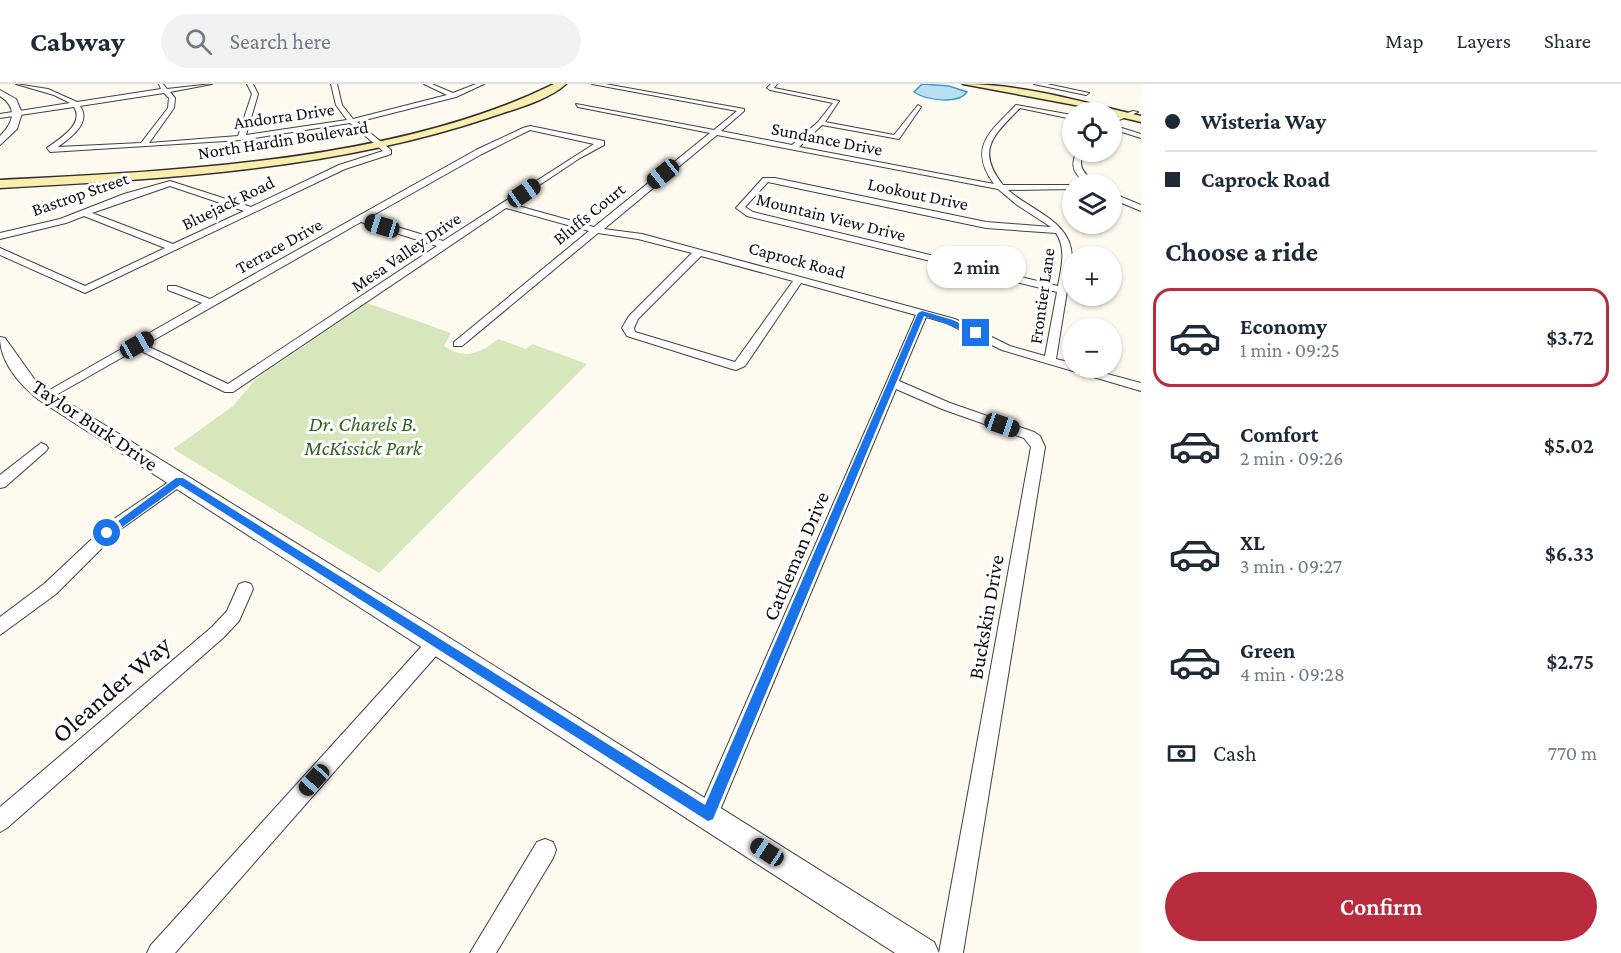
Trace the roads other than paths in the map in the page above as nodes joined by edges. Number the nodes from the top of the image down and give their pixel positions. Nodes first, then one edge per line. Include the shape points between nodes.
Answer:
1 (19, 84) edge
2 (159, 84) edge
3 (209, 84) edge
4 (250, 84) edge
5 (334, 84) edge
6 (427, 84) edge
7 (482, 84) edge
8 (542, 84) edge
9 (561, 84) edge
10 (595, 84) edge
11 (885, 84) edge
12 (968, 84) edge
13 (999, 84) edge
14 (1037, 84) edge
15 (611, 87) junction
16 (773, 87) edge
17 (893, 87) dead end
18 (168, 91) junction
19 (0, 92) edge
20 (603, 92) dead end
21 (1086, 93) dead end
22 (454, 96) junction
23 (586, 101) dead end
24 (0, 103) edge
25 (78, 105) junction
26 (918, 107) dead end
27 (18, 113) junction
28 (1062, 115) edge
29 (1136, 115) edge
30 (2, 116) edge
31 (353, 121) junction
32 (820, 123) junction
33 (0, 128) edge
34 (530, 128) joint
35 (1122, 130) edge
36 (714, 132) junction
37 (1141, 136) edge
38 (241, 138) junction
39 (376, 140) junction
40 (0, 142) edge
41 (143, 146) junction
42 (793, 148) junction
43 (0, 176) edge
44 (770, 180) joint
45 (0, 184) edge
46 (1001, 187) junction
47 (1062, 187) edge
48 (1122, 200) edge
49 (506, 205) junction
50 (1141, 207) edge
51 (250, 210) junction
52 (85, 213) junction
53 (361, 219) junction
54 (594, 230) junction
55 (1060, 231) junction
56 (0, 236) edge
57 (445, 245) junction
58 (1067, 246) edge
59 (174, 248) junction
60 (0, 251) edge
61 (699, 252) junction
62 (799, 279) junction
63 (172, 288) dead end
64 (1062, 290) joint
65 (211, 303) junction
66 (922, 313) junction
67 (137, 345) junction
68 (458, 345) dead end
69 (2, 349) edge
70 (1050, 361) junction
71 (1062, 364) edge
72 (1110, 378) edge
73 (893, 384) junction
74 (1141, 387) edge
75 (45, 396) junction
76 (41, 448) dead end
77 (179, 480) junction
78 (0, 483) edge
79 (245, 590) dead end
80 (0, 627) edge
81 (437, 642) junction
82 (708, 815) junction
83 (0, 821) edge
84 (544, 850) dead end
85 (159, 953) edge
86 (482, 953) edge
87 (923, 953) edge
88 (951, 953) edge

1 - 25 street
2 - 18 street
3 - 18 street
4 - 38 street via 255,94
5 - 31 street via 333,96 338,106
6 - 22 street
7 - 22 street, Andorra Drive
8 - 39 main road, North Hardin Boulevard via 465,114
9 - 39 main road, North Hardin Boulevard via 493,113
10 - 15 street
11 - 17 street
12 - 29 main road
13 - 29 main road
14 - 21 street
15 - 20 street
15 - 36 street, Bluffs Court via 742,110
16 - 32 street via 837,102
18 - 25 street
18 - 41 street via 171,108
19 - 27 street via 16,105
22 - 31 street, Andorra Drive
23 - 36 street, Sundance Drive via 578,105
24 - 30 street
25 - 27 street
25 - 41 street, Andorra Drive via 81,116 77,124 50,150
26 - 32 street via 896,137
27 - 30 street
27 - 40 street via 14,127
28 - 46 street, Frontier Lane via 1021,106 987,141 983,154
30 - 33 street
31 - 38 street, Andorra Drive
31 - 39 street
32 - 42 street
34 - 49 street, Mesa Valley Drive via 601,143
34 - 53 street, Terrace Drive via 479,152
35 - 37 street
36 - 42 street, Sundance Drive
36 - 54 street, Bluffs Court
38 - 41 street, Andorra Drive
39 - 43 main road, North Hardin Boulevard via 200,163
39 - 45 main road, North Hardin Boulevard via 231,167
39 - 51 street, Bluejack Road via 388,152 342,167
42 - 46 street, Sundance Drive
44 - 55 street, Lookout Drive via 986,225
44 - 64 street, Mountain View Drive via 740,208 744,213
46 - 47 street, Sundance Drive
46 - 55 street, Frontier Lane
48 - 50 street
49 - 54 street, Caprock Road
49 - 57 street, Mesa Valley Drive
51 - 52 street, Bastrop Street via 170,183
51 - 59 street, Bluejack Road
52 - 56 street, Bastrop Street
52 - 59 street
53 - 57 street
53 - 65 street, Terrace Drive
54 - 61 street, Caprock Road via 639,236
54 - 68 street, Bluffs Court
55 - 58 street, Frontier Lane
57 - 67 street, Mesa Valley Drive via 229,389
59 - 60 street, Bluejack Road via 85,290
61 - 62 street, Caprock Road
61 - 62 street via 633,318 628,331 736,366
62 - 66 street, Caprock Road
63 - 65 street
64 - 70 street, Frontier Lane
65 - 67 street, Terrace Drive
66 - 70 street, Caprock Road via 951,321 1006,348
66 - 73 street, Cattleman Drive
67 - 75 street, Terrace Drive
69 - 75 street, Taylor Burk Drive via 29,384
70 - 71 street, Caprock Road
72 - 74 street, Caprock Road
73 - 82 street, Cattleman Drive
73 - 88 street, Buckskin Drive via 1029,435 1038,447
75 - 77 street, Taylor Burk Drive
76 - 78 street
77 - 80 street via 116,525 50,589
77 - 81 street, Taylor Burk Drive
79 - 83 street, Oleander Way via 233,616 218,632
81 - 82 street, Taylor Burk Drive
81 - 85 street
82 - 87 street, Taylor Burk Drive
84 - 86 street

